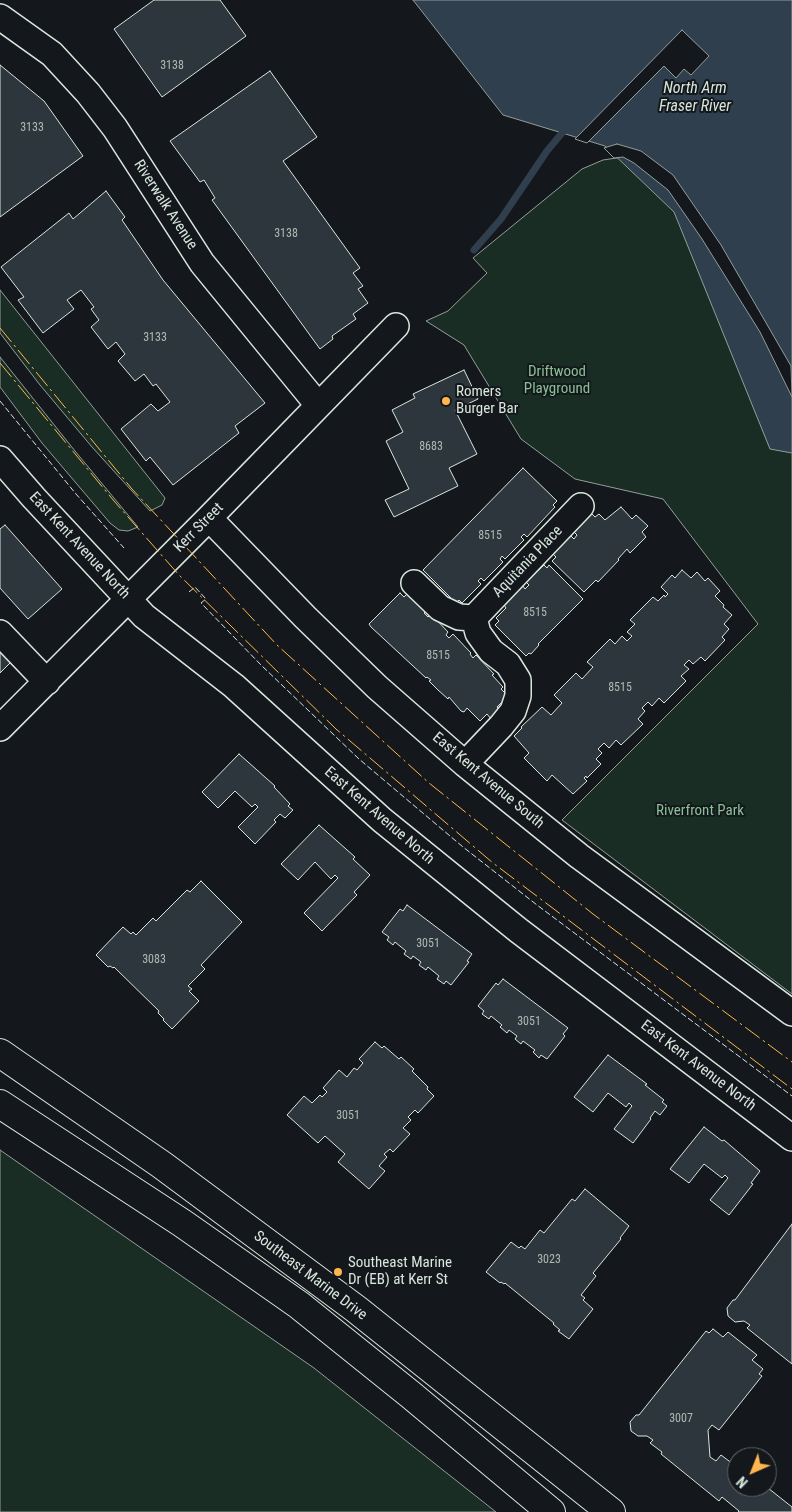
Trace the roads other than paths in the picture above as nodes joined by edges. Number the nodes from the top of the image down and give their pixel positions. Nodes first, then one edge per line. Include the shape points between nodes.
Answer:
1 (0, 17) edge
2 (396, 326) dead end
3 (318, 406) junction
4 (0, 458) edge
5 (581, 506) dead end
6 (209, 518) junction
7 (414, 583) dead end
8 (128, 600) junction
9 (474, 618) junction
10 (0, 633) edge
11 (46, 682) junction
12 (0, 728) edge
13 (465, 764) junction
14 (792, 1013) edge
15 (0, 1053) edge
16 (0, 1104) edge
17 (792, 1138) edge
18 (551, 1512) edge
19 (610, 1512) edge

1 - 3 street, Riverwalk Avenue via 52,54 88,93 115,128 202,263
2 - 3 street, Kerr Street
3 - 6 street, Kerr Street
4 - 8 street, East Kent Avenue North
5 - 9 street, Aquitania Place
6 - 8 street, Kerr Street
6 - 13 street, East Kent Avenue South via 377,687
7 - 9 street via 440,608 459,617
8 - 11 street, Kerr Street
8 - 17 street, East Kent Avenue North via 157,627 234,686 428,859
9 - 13 street via 478,633 508,664 518,680 518,696 513,711
10 - 11 street
11 - 12 street, Kerr Street
13 - 14 street, East Kent Avenue South via 579,856
15 - 19 main road, Southeast Marine Drive via 162,1165 348,1303
16 - 18 main road, Southeast Marine Drive via 182,1223 298,1305

